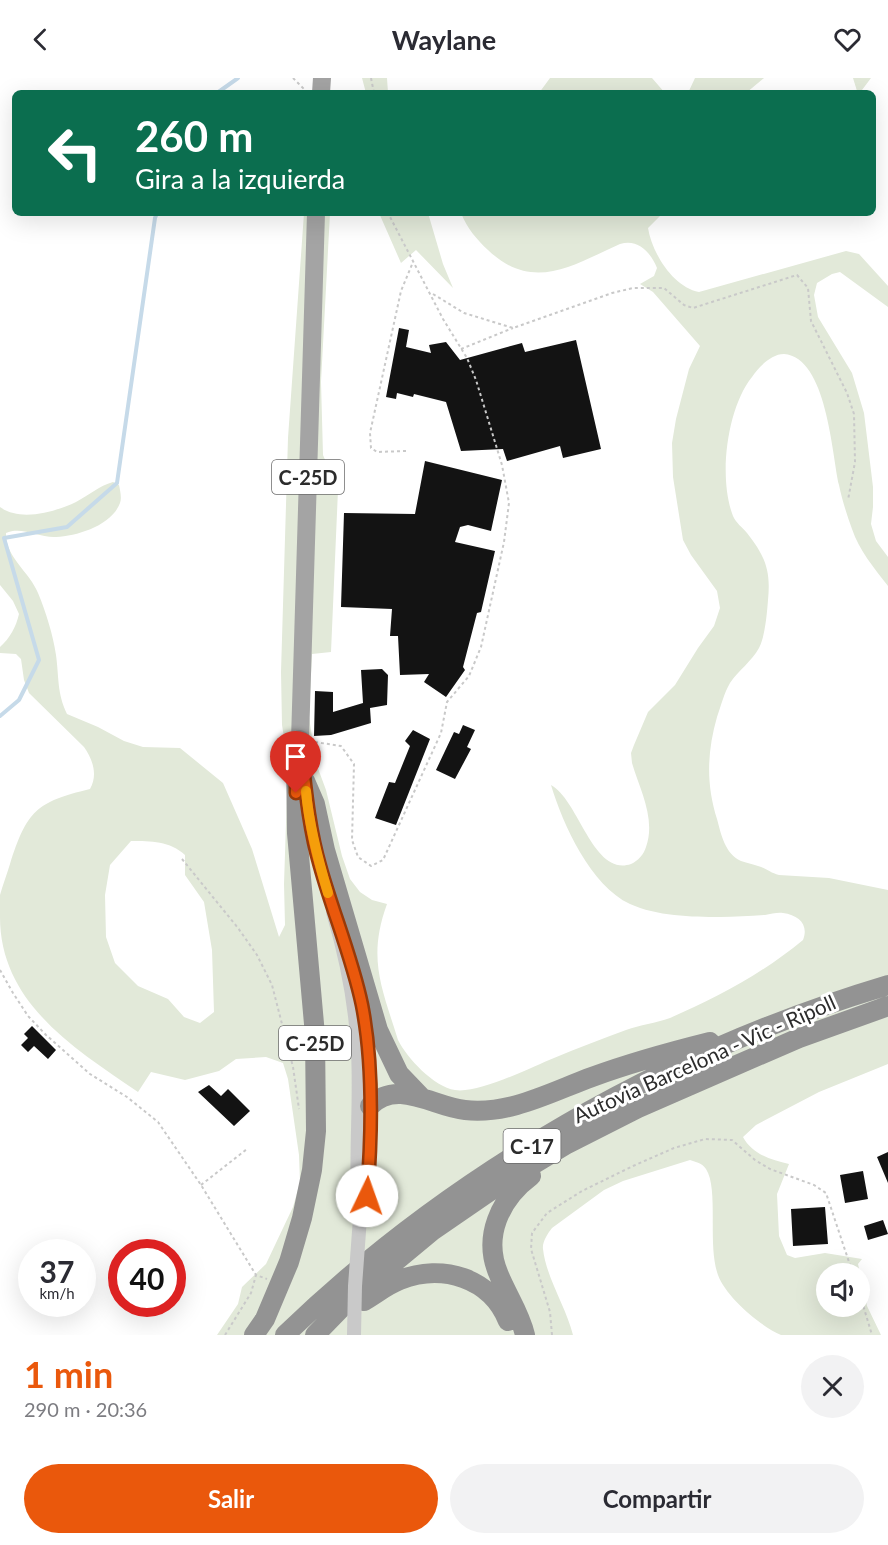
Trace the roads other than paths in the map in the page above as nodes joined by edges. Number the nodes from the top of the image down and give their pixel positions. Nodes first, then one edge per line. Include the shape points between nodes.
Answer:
1 (316, 216) edge
2 (300, 740) junction
3 (305, 781) junction
4 (338, 926) junction
5 (888, 985) edge
6 (888, 1006) edge
7 (751, 1032) junction
8 (424, 1100) junction
9 (370, 1106) junction
10 (567, 1144) junction
11 (360, 1213) junction
12 (338, 1313) junction
13 (254, 1335) edge
14 (285, 1335) edge
15 (315, 1335) edge
16 (354, 1335) edge
17 (512, 1335) edge
18 (525, 1335) edge

1 - 2 main road, C-25D
2 - 3 main road, C-25D
2 - 13 highway, C-25D via 296,754 297,833 315,1035 316,1131 310,1180 289,1262 265,1319
3 - 4 street via 319,863
3 - 8 highway via 315,804 378,1030 399,1074
4 - 9 street via 346,942 362,1006
4 - 11 street via 358,1052 356,1180
5 - 7 highway, Autovia Barcelona - Vic - Ripoll / C-17
6 - 10 highway, Autovia Barcelona - Vic - Ripoll / C-17 via 799,1038 638,1108
7 - 8 highway via 652,1058 510,1107 462,1110
7 - 14 highway, Autovia Barcelona - Vic - Ripoll / C-17 via 613,1099 476,1179 388,1246
8 - 9 highway via 392,1093 381,1096
9 - 11 street via 368,1188
10 - 12 highway, Autovia Barcelona - Vic - Ripoll / C-17 via 496,1186 432,1231
10 - 18 highway via 517,1188 500,1210 494,1229 496,1268
11 - 16 street, bridge
12 - 15 highway, Autovia Barcelona - Vic - Ripoll / C-17
12 - 17 highway via 348,1313 411,1276 453,1274 472,1281 494,1297 507,1317

